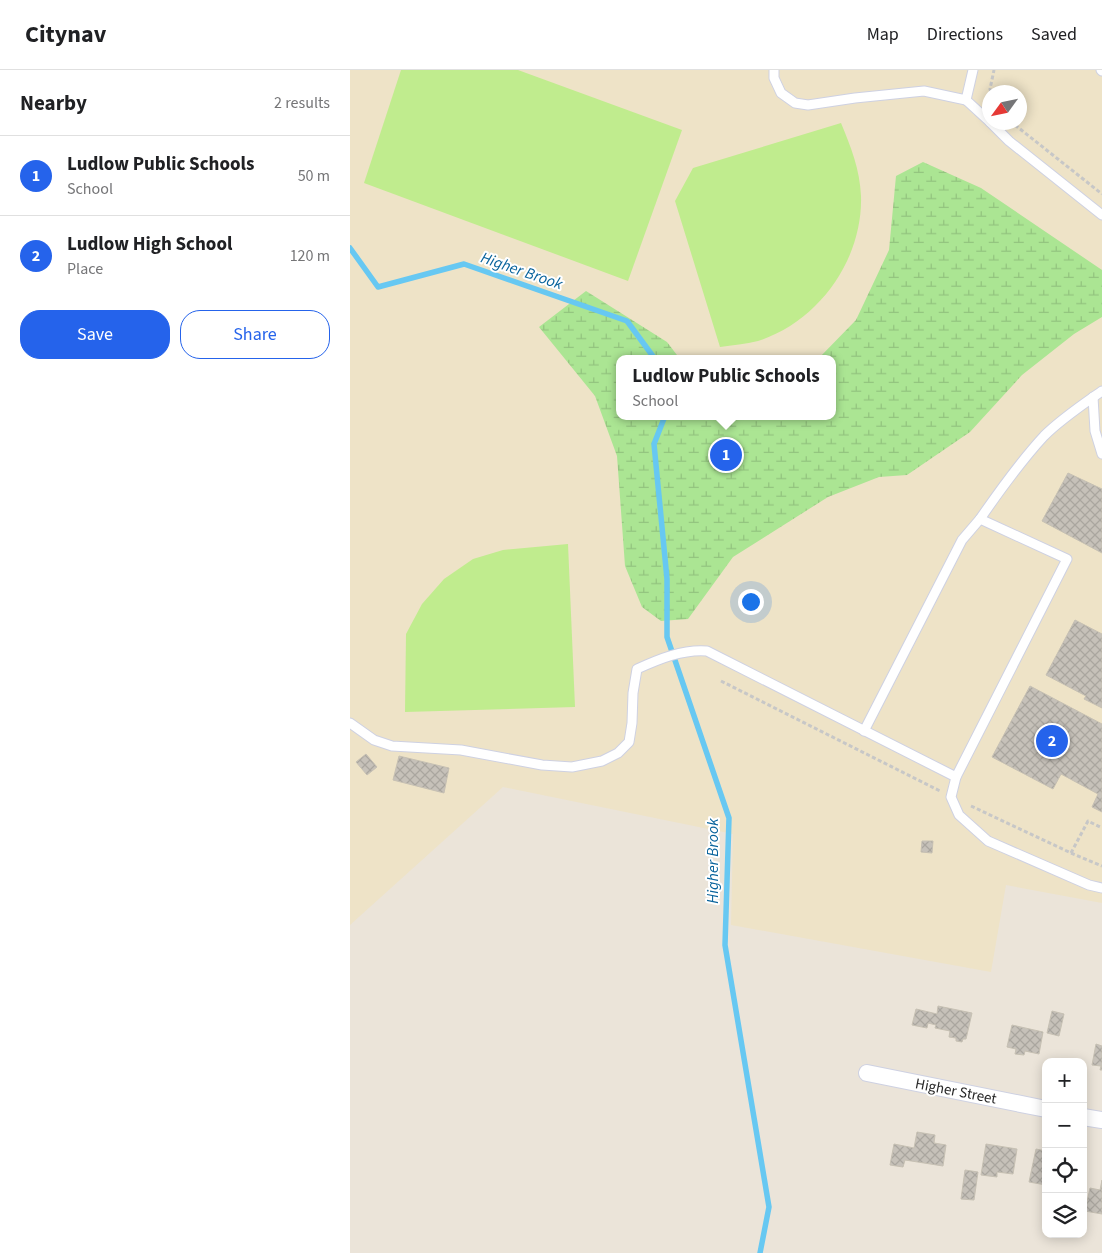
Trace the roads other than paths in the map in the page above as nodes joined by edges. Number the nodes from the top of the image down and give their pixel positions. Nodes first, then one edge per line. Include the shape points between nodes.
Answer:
1 (774, 70) edge
2 (973, 70) edge
3 (966, 100) junction
4 (982, 115) edge
5 (998, 130) edge
6 (1102, 216) edge
7 (1102, 391) edge
8 (1093, 397) junction
9 (1102, 454) edge
10 (980, 519) junction
11 (350, 723) edge
12 (864, 731) junction
13 (956, 777) junction
14 (1102, 888) edge
15 (866, 1073) dead end
16 (1042, 1108) edge
17 (1087, 1117) edge
18 (1102, 1120) edge

1 - 3 lane via 781,93 795,103 808,105 924,90
2 - 3 lane
3 - 4 lane
5 - 6 lane
7 - 8 lane
8 - 9 lane via 1095,431
8 - 10 lane via 1045,436 1009,477
10 - 12 lane via 962,540
10 - 13 lane via 1067,559
11 - 12 lane via 374,740 392,746 461,750 572,768 602,761 618,753 629,742 637,669 692,650 707,651
12 - 13 lane
13 - 14 lane via 951,796 959,815 988,841
15 - 16 street, Higher Street
17 - 18 street

